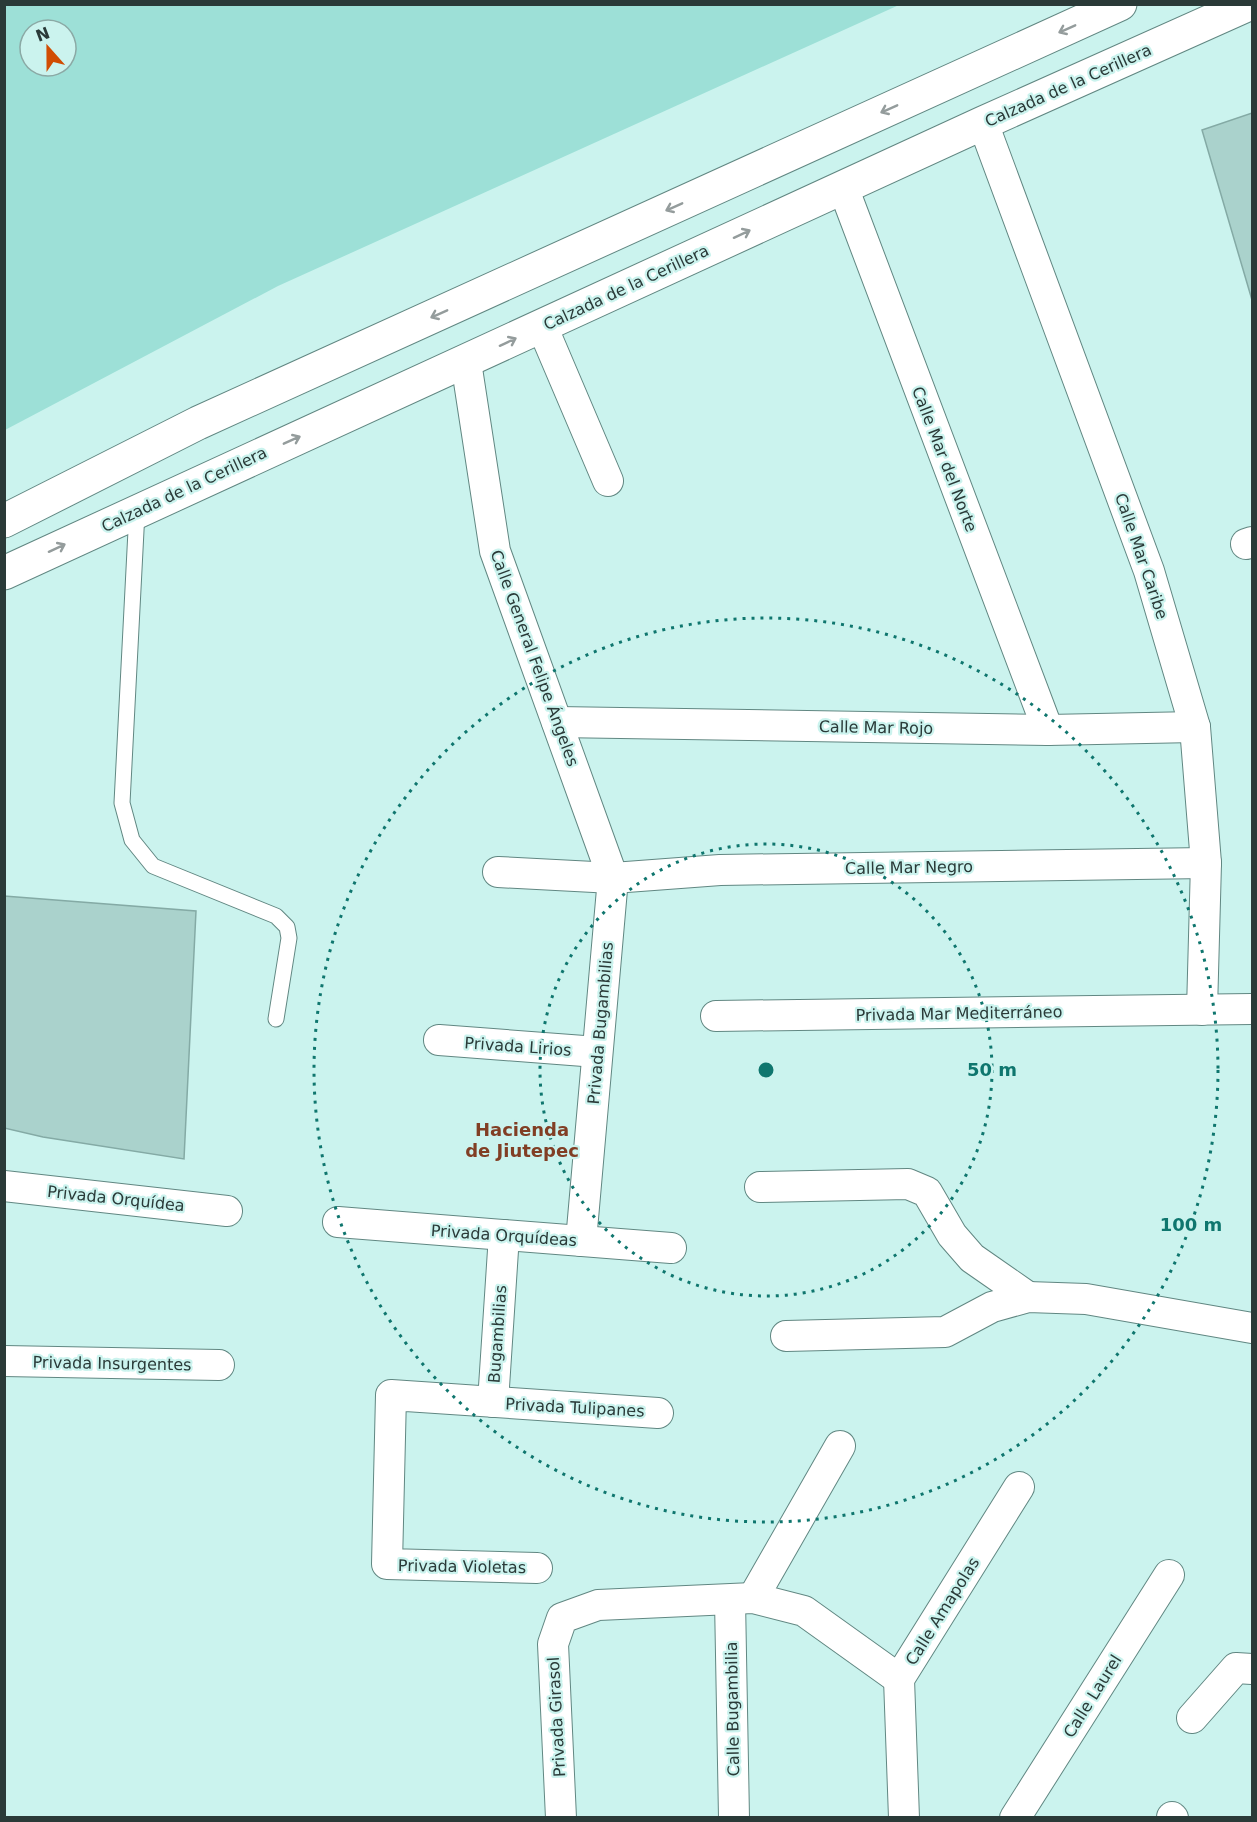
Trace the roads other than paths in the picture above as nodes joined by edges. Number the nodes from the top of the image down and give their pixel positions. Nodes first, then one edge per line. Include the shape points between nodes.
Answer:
1 (1120, 4) edge
2 (1249, 4) edge
3 (983, 123) junction
4 (843, 187) junction
5 (542, 326) junction
6 (466, 362) junction
7 (608, 481) dead end
8 (137, 510) junction
9 (4, 520) edge
10 (4, 573) edge
11 (557, 722) junction
12 (1195, 727) junction
13 (1048, 730) junction
14 (1206, 863) junction
15 (498, 872) dead end
16 (613, 878) junction
17 (1252, 1009) edge
18 (1202, 1010) junction
19 (716, 1016) dead end
20 (276, 1019) dead end
21 (439, 1040) dead end
22 (597, 1052) junction
23 (4, 1186) edge
24 (760, 1187) dead end
25 (227, 1211) dead end
26 (338, 1222) dead end
27 (504, 1235) junction
28 (581, 1241) junction
29 (671, 1248) dead end
30 (1028, 1297) junction
31 (1252, 1328) edge
32 (786, 1336) dead end
33 (4, 1361) edge
34 (219, 1365) dead end
35 (493, 1402) junction
36 (658, 1413) dead end
37 (840, 1446) dead end
38 (1019, 1487) dead end
39 (387, 1564) joint
40 (537, 1568) dead end
41 (1169, 1575) dead end
42 (741, 1599) junction
43 (1252, 1669) edge
44 (899, 1678) junction
45 (1192, 1718) dead end
46 (561, 1818) edge
47 (734, 1818) edge
48 (904, 1818) edge
49 (1015, 1818) edge

1 -> 9 street via 198,423
2 - 3 street, Calzada de la Cerillera
3 - 4 street, Calzada de la Cerillera
3 - 12 street, Calle Mar Caribe via 1149,571
5 -> 4 street, Calzada de la Cerillera
4 - 13 street, Calle Mar del Norte
6 -> 5 street, Calzada de la Cerillera
5 - 7 street
8 -> 6 street, Calzada de la Cerillera
6 - 11 street, Calle General Felipe Ángeles via 495,551
10 -> 8 street, Calzada de la Cerillera
8 - 20 lane via 124,812 132,840 153,866 276,916 287,927 289,938
11 - 13 street, Calle Mar Rojo
11 - 16 street, Calle General Felipe Ángeles
12 - 13 street, Calle Mar Rojo
12 - 14 street, Calle Mar Caribe
14 - 16 street, Calle Mar Negro via 732,870
14 - 18 street, Calle Mar Caribe
15 - 16 street, Calle Mar Negro
16 - 22 street, Privada Bugambilias
17 - 18 street, Privada Mar Mediterráneo
18 - 19 street, Privada Mar Mediterráneo
21 - 22 street, Privada Lirios
22 - 28 street, Privada Bugambilias
23 - 25 street, Privada Orquídea
24 - 30 street via 908,1184 927,1192 952,1235 972,1258
26 - 27 street, Privada Orquídeas
27 - 28 street, Privada Orquídeas
27 - 35 street, Bugambilias
28 - 29 street, Privada Orquídeas
30 - 31 street via 1086,1299
30 - 32 street via 992,1307 945,1332
33 - 34 street, Privada Insurgentes
35 - 36 street, Privada Tulipanes
35 - 39 street, Bugambilias via 391,1395
37 - 42 street
38 - 44 street, Calle Amapolas
39 - 40 street, Privada Violetas
41 - 49 street, Calle Laurel
42 - 44 street via 804,1611
42 - 46 street, Privada Girasol via 598,1605 562,1618 553,1644
42 - 47 street, Calle Bugambilia
43 - 45 street via 1236,1668
44 - 48 street, Calle Amapolas

